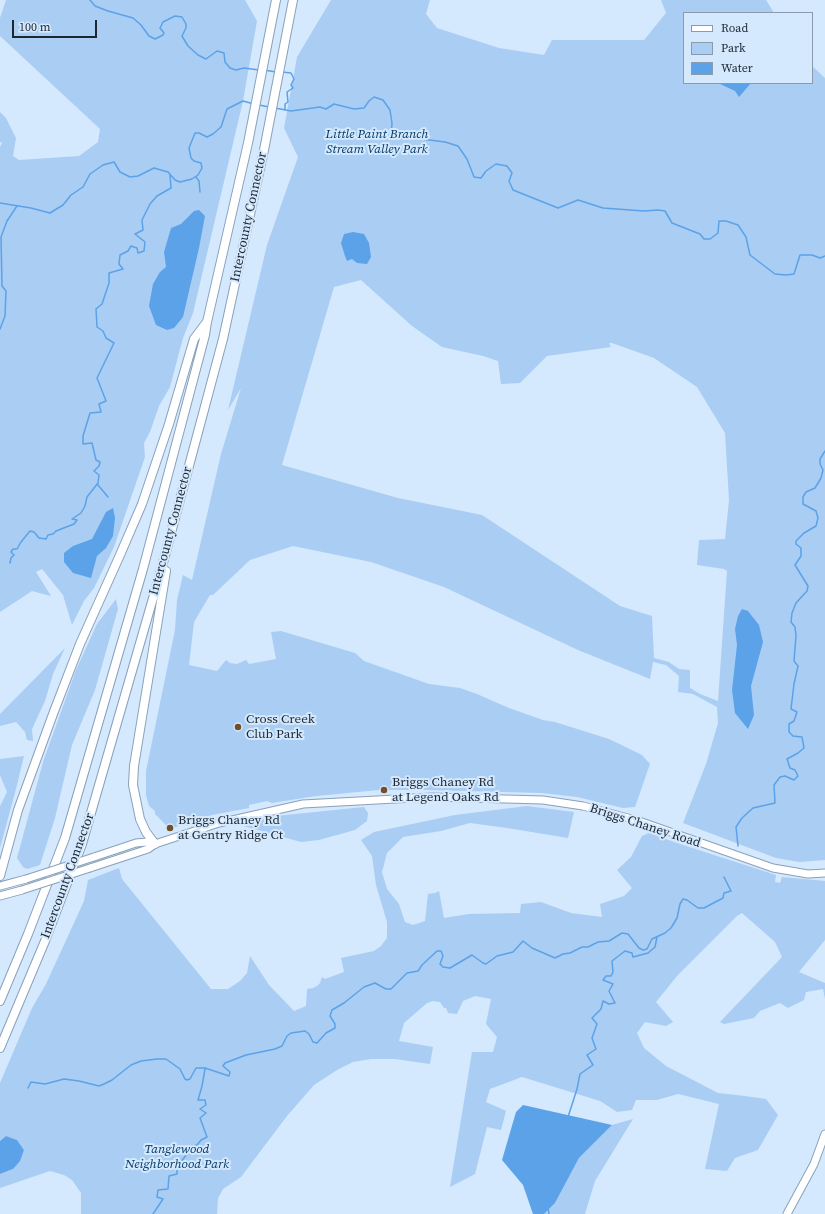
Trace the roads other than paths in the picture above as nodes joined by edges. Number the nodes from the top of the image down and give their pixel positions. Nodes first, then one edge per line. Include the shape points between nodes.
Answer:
1 (276, 0) edge
2 (293, 2) edge
3 (207, 322) junction
4 (173, 524) junction
5 (156, 844) junction
6 (825, 873) edge
7 (0, 876) edge
8 (0, 886) edge
9 (0, 896) edge
10 (0, 1002) edge
11 (0, 1048) edge
12 (825, 1134) edge
13 (787, 1214) edge

1 - 3 highway, Intercounty Connector via 248,143
2 - 4 highway, Intercounty Connector via 223,339
3 - 7 highway via 194,339 142,504 80,644 53,714 18,810
3 - 10 highway, Intercounty Connector via 143,569 65,838
4 - 5 highway via 134,766 133,786 140,819
4 - 11 highway, Intercounty Connector via 82,844
5 - 6 main road, Briggs Chaney Road via 219,823 303,804 432,796 543,800 582,806 639,821 773,868 808,874
5 - 8 main road, Briggs Chaney Road, bridge via 136,843
5 - 9 main road, Briggs Chaney Road, bridge via 148,849
12 - 13 main road via 814,1164

